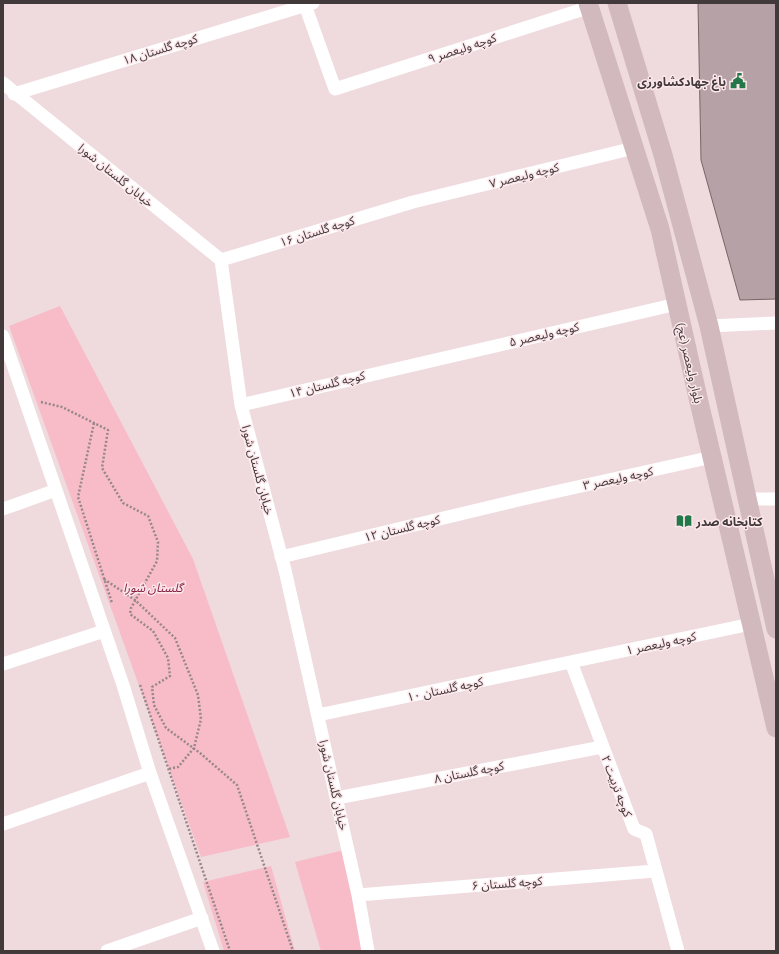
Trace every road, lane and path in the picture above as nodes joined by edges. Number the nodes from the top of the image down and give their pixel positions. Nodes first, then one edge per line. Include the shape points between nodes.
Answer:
1 (617, 3) edge
2 (309, 4) edge
3 (589, 5) edge
4 (3, 83) edge
5 (14, 94) junction
6 (634, 148) junction
7 (413, 202) joint
8 (221, 260) junction
9 (677, 304) junction
10 (776, 323) edge
11 (709, 326) junction
12 (3, 336) edge
13 (6, 354) edge
14 (412, 364) joint
15 (25, 398) junction
16 (241, 405) junction
17 (94, 423) junction
18 (712, 457) junction
19 (56, 490) junction
20 (523, 499) joint
21 (748, 499) junction
22 (776, 499) edge
23 (3, 509) edge
24 (281, 558) junction
25 (104, 578) junction
26 (135, 600) junction
27 (114, 608) dead end
28 (751, 624) junction
29 (776, 627) edge
30 (104, 631) junction
31 (571, 662) junction
32 (3, 664) edge
33 (139, 681) dead end
34 (318, 715) junction
35 (776, 728) edge
36 (602, 747) junction
37 (194, 748) junction
38 (169, 769) junction
39 (150, 773) junction
40 (337, 798) junction
41 (3, 824) edge
42 (656, 871) junction
43 (358, 895) junction
44 (202, 918) junction
45 (107, 951) edge
46 (213, 951) edge
47 (230, 951) edge
48 (293, 951) edge
49 (368, 951) edge
50 (678, 951) edge

1 - 11 main road via 663,154
2 - 3 street, کوچه ولیعصر ۹ via 335,89
2 - 5 street, کوچه گلستان ۱۸
3 - 6 main road, بلوار ولیعصر (عج)
4 - 5 street, خیابان گلستان شورا
5 - 8 street, خیابان گلستان شورا
6 - 7 street, کوچه ولیعصر ۷
6 - 9 main road, بلوار ولیعصر (عج) via 660,229
7 - 8 street, کوچه گلستان ۱۶
8 - 16 street, خیابان گلستان شورا
9 - 14 street, کوچه ولیعصر ۵
9 - 18 main road, بلوار ولیعصر (عج)
10 - 11 street
11 - 21 main road
12 - 13 street
13 - 15 street
14 - 16 street, کوچه گلستان ۱۴
15 - 17 path via 62,408
15 - 19 street
16 - 24 street, خیابان گلستان شورا
17 - 25 path via 78,497
17 - 26 path via 108,430 102,468 123,503 148,516 158,542 156,561
18 - 20 street, کوچه ولیعصر ۳
18 - 28 main road, بلوار ولیعصر (عج)
19 - 23 street
19 - 30 street
20 - 24 street, کوچه گلستان ۱۲
21 - 22 street
21 - 29 main road
24 - 34 street, خیابان گلستان شورا
25 - 26 path
25 - 27 path
26 - 37 path via 175,638 198,695 201,719
26 - 37 path via 130,614 153,631 168,658 170,676 152,686 154,705 166,728
28 - 31 street, کوچه ولیعصر ۱
28 - 35 main road, بلوار ولیعصر (عج)
30 - 32 street
30 - 39 street
31 - 34 street, کوچه گلستان ۱۰
31 - 36 street, کوچه تربیت ۲
33 - 38 path
34 - 40 street, خیابان گلستان شورا
36 - 40 street, کوچه گلستان ۸
36 - 42 street, کوچه تربیت ۲ via 634,829 646,834
37 - 38 path via 178,767
37 - 48 path via 237,785
38 - 39 path
38 - 47 path
39 - 41 street
39 - 44 street
40 - 43 street, خیابان گلستان شورا
42 - 43 street, کوچه گلستان ۶
42 - 50 street, کوچه تربیت ۲
43 - 49 street, خیابان گلستان شورا
44 - 45 street
44 - 46 street

